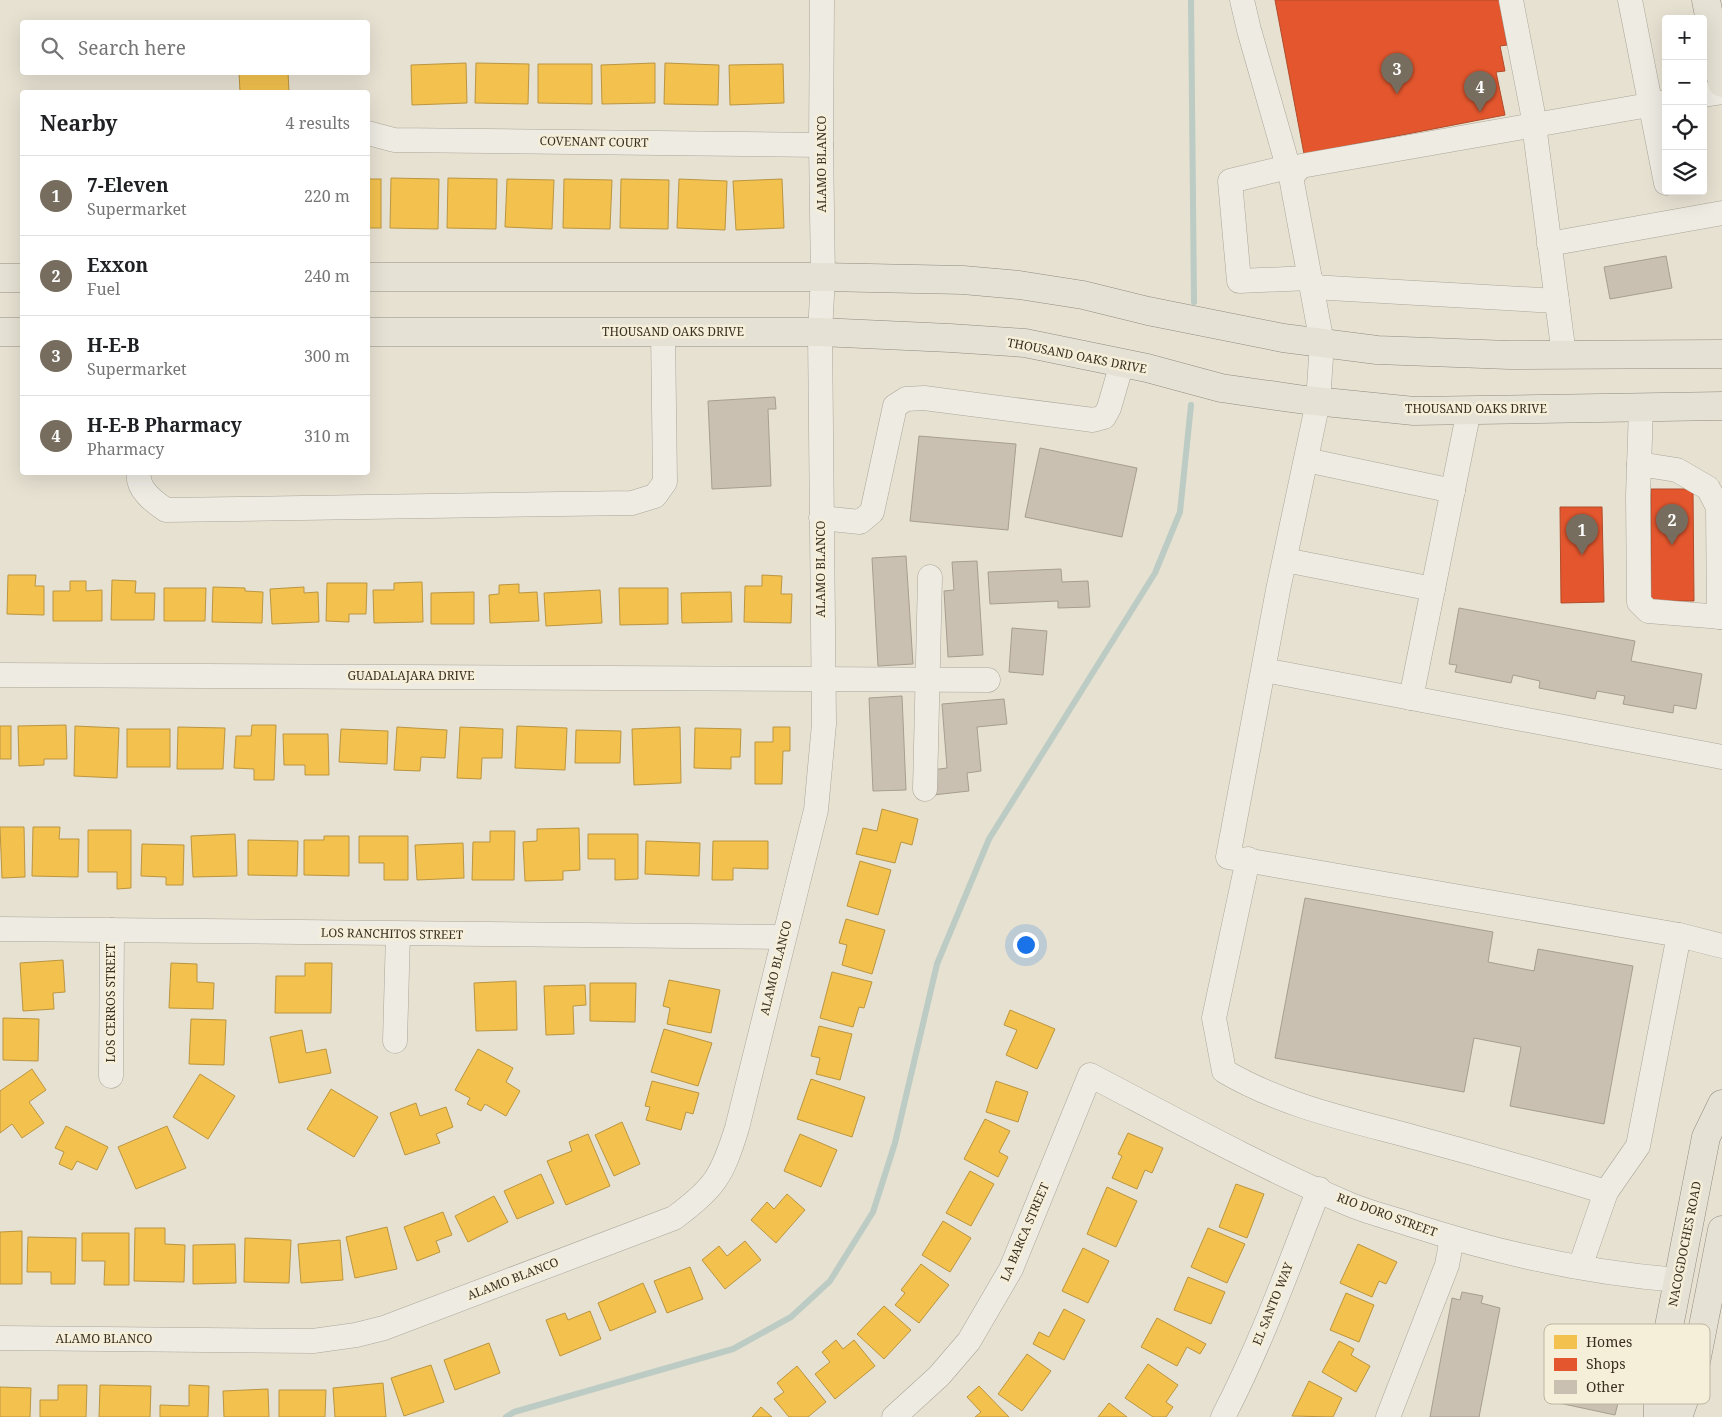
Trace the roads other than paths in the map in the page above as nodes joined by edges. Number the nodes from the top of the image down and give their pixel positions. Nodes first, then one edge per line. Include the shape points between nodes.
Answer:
1 (822, 0) edge
2 (1242, 0) edge
3 (1511, 0) edge
4 (1630, 0) edge
5 (1713, 16) edge
6 (1722, 83) edge
7 (1722, 92) edge
8 (1707, 94) edge
9 (1658, 103) edge
10 (1534, 126) junction
11 (370, 134) edge
12 (821, 145) junction
13 (1663, 150) edge
14 (1289, 172) junction
15 (1668, 195) edge
16 (1722, 213) edge
17 (1674, 222) junction
18 (1550, 244) junction
19 (370, 277) edge
20 (824, 277) junction
21 (0, 278) edge
22 (20, 278) edge
23 (1311, 282) junction
24 (1557, 301) junction
25 (0, 332) edge
26 (20, 332) edge
27 (370, 332) edge
28 (663, 332) junction
29 (820, 332) junction
30 (1322, 343) junction
31 (1722, 354) edge
32 (1564, 355) junction
33 (1122, 363) junction
34 (1318, 402) junction
35 (1722, 406) edge
36 (1641, 408) junction
37 (1469, 410) junction
38 (1306, 460) junction
39 (1639, 464) junction
40 (138, 475) edge
41 (1453, 492) junction
42 (1720, 513) edge
43 (821, 518) junction
44 (1285, 560) junction
45 (930, 576) dead end
46 (1433, 589) junction
47 (1720, 617) edge
48 (1264, 670) junction
49 (0, 675) edge
50 (822, 678) junction
51 (926, 680) junction
52 (988, 680) dead end
53 (1411, 698) junction
54 (1722, 757) edge
55 (925, 789) dead end
56 (1248, 859) junction
57 (0, 929) edge
58 (112, 930) junction
59 (398, 934) junction
60 (1679, 934) junction
61 (783, 938) junction
62 (1722, 946) edge
63 (395, 1041) dead end
64 (1090, 1075) joint
65 (111, 1076) dead end
66 (1722, 1104) edge
67 (1319, 1189) junction
68 (1606, 1192) junction
69 (1722, 1230) edge
70 (1452, 1238) junction
71 (1580, 1267) junction
72 (1718, 1272) edge
73 (1678, 1280) junction
74 (1669, 1324) edge
75 (1706, 1324) edge
76 (0, 1338) edge
77 (1658, 1404) edge
78 (1683, 1404) edge
79 (894, 1417) edge
80 (1222, 1417) edge
81 (1388, 1417) edge
82 (1658, 1417) edge
83 (1678, 1417) edge

1 - 12 street, ALAMO BLANCO
2 - 14 street
3 - 10 street
4 - 9 street
5 - 6 main road
7 - 8 street
9 - 10 street
9 - 13 street
10 - 14 street via 1301,166
10 - 18 street
11 - 12 street, COVENANT COURT via 394,140
12 - 20 street, ALAMO BLANCO
14 - 23 street
14 - 23 street via 1230,181 1239,281
15 - 17 street
16 - 17 street
17 - 18 street
18 - 24 street
19 - 20 main road
20 - 29 street, ALAMO BLANCO
20 - 30 main road via 963,280 1019,285
21 - 22 main road
23 - 24 street
23 - 30 street
24 - 32 street
25 - 26 main road
27 - 28 main road, THOUSAND OAKS DRIVE
28 - 29 main road, THOUSAND OAKS DRIVE
28 - 40 street via 665,482 655,496 632,503 166,510 150,499
29 - 33 main road, THOUSAND OAKS DRIVE via 1025,344
29 - 43 street, ALAMO BLANCO
30 - 32 main road via 1377,350
30 - 34 street
31 - 32 main road
33 - 34 main road, THOUSAND OAKS DRIVE via 1221,388
33 - 43 street via 1109,408 1104,417 1093,420 943,400 906,399 895,406 872,512 860,522
34 - 37 main road, THOUSAND OAKS DRIVE via 1414,411
34 - 38 street
35 - 36 main road, THOUSAND OAKS DRIVE
36 - 37 main road, THOUSAND OAKS DRIVE
36 - 39 street
37 - 41 street
38 - 41 street
38 - 44 street
39 - 42 street via 1677,470 1708,488
39 - 47 street via 1639,602 1648,611
41 - 46 street
42 - 47 street
43 - 50 street, ALAMO BLANCO
44 - 46 street
44 - 48 street
45 - 51 street
46 - 53 street
48 - 53 street
48 - 56 street via 1228,857
49 - 50 street, GUADALAJARA DRIVE
50 - 51 street, GUADALAJARA DRIVE
50 - 61 street, ALAMO BLANCO via 823,741 816,810
51 - 52 street, GUADALAJARA DRIVE
51 - 55 street
53 - 54 street
56 - 60 street
56 - 68 street via 1214,1018 1224,1071 1306,1108
57 - 58 street, LOS RANCHITOS STREET
58 - 59 street, LOS RANCHITOS STREET
58 - 65 street, LOS CERROS STREET
59 - 61 street, LOS RANCHITOS STREET
59 - 63 street
60 - 62 street
60 - 68 street via 1638,1146
61 - 76 street, ALAMO BLANCO via 728,1158 715,1183 674,1218 384,1328 356,1335 313,1341
64 - 67 street, RIO DORO STREET via 1230,1149
64 - 79 street, LA BARCA STREET via 1011,1269 969,1341 938,1376
66 - 73 main road, NACOGDOCHES ROAD via 1706,1137
67 - 70 street, RIO DORO STREET via 1352,1205
67 - 80 street, EL SANTO WAY via 1267,1322
68 - 71 street
69 - 72 main road
70 - 71 street, RIO DORO STREET
70 - 81 street via 1447,1265
71 - 73 street, RIO DORO STREET via 1638,1278
72 - 75 main road
73 - 74 main road, NACOGDOCHES ROAD
77 - 82 main road, NACOGDOCHES ROAD
78 - 83 main road

